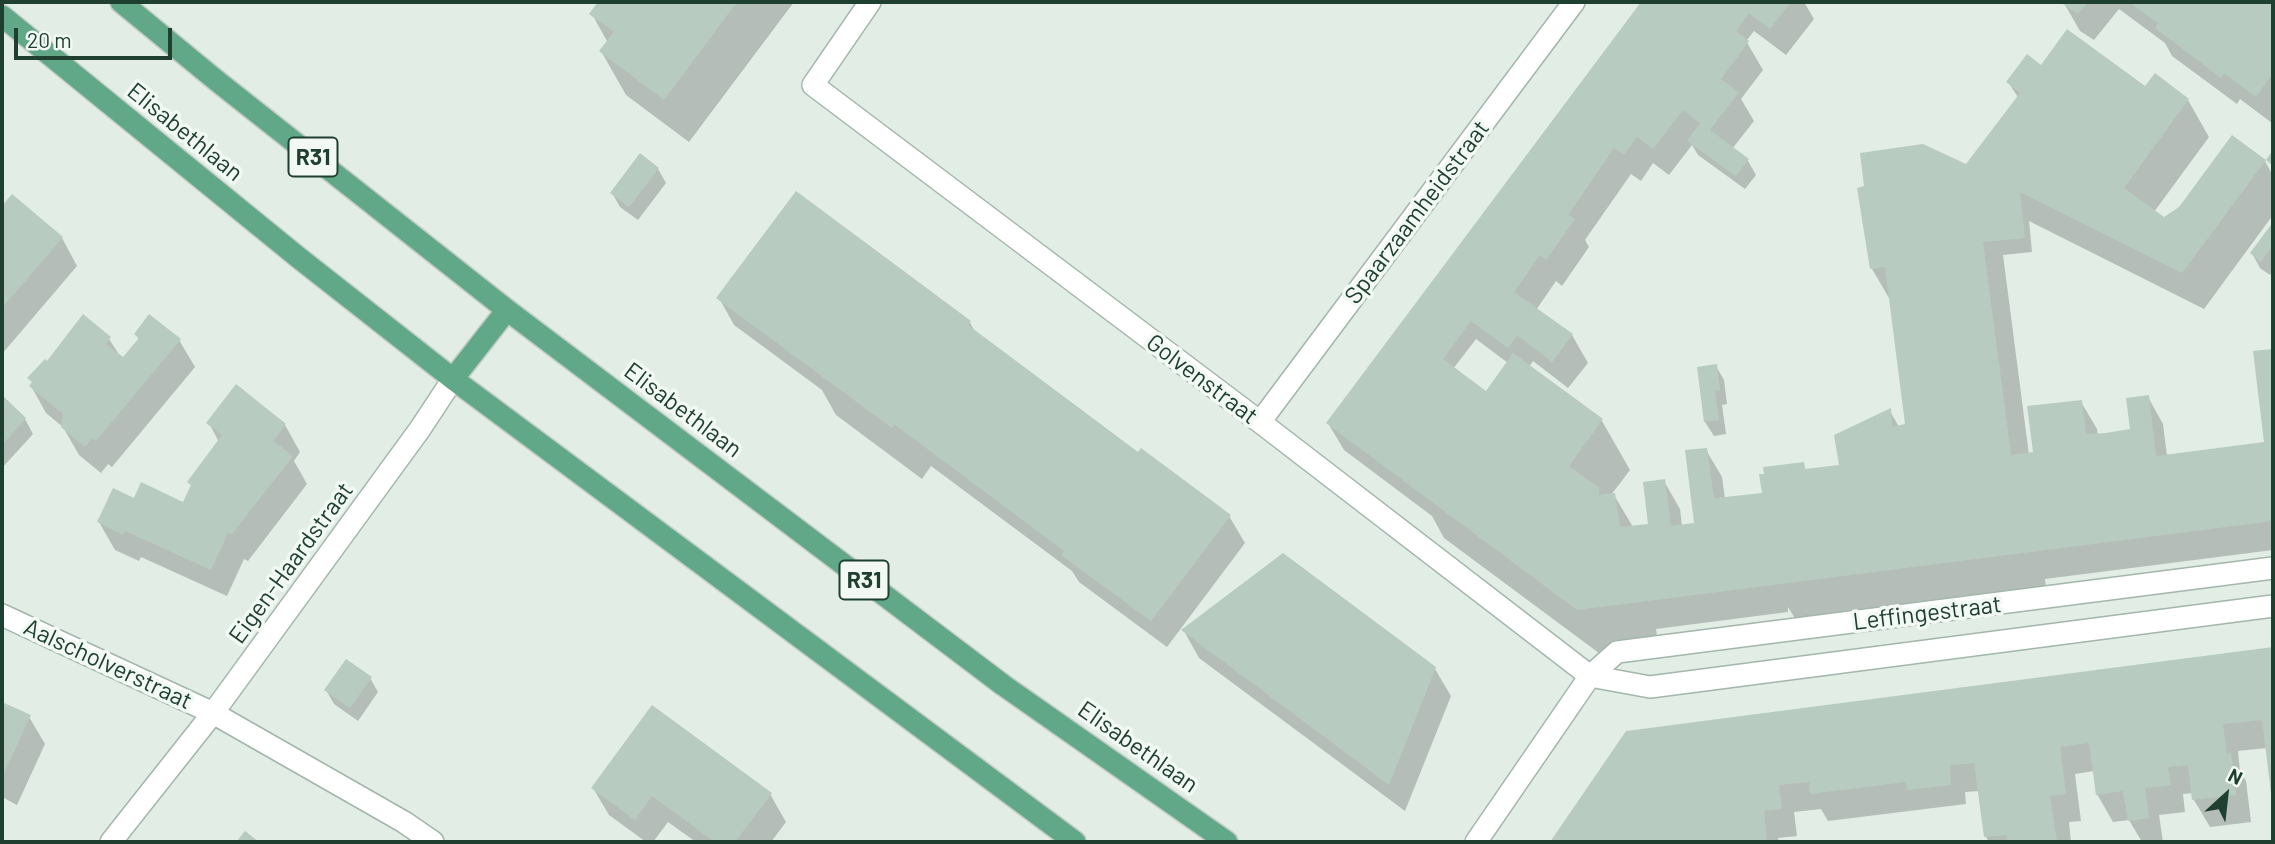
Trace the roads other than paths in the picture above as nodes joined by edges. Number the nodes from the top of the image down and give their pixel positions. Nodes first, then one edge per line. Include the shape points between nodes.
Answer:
1 (121, 2) edge
2 (870, 2) edge
3 (1574, 2) edge
4 (2, 16) edge
5 (507, 310) junction
6 (453, 379) junction
7 (1260, 422) junction
8 (2273, 568) edge
9 (2273, 606) edge
10 (2, 615) edge
11 (1590, 676) junction
12 (213, 713) junction
13 (111, 842) edge
14 (433, 842) edge
15 (1075, 842) edge
16 (1227, 842) edge
17 (1476, 842) edge

1 - 5 main road, Elisabethlaan / R31
2 - 7 street, Golvenstraat via 813,85
3 - 7 street, Spaarzaamheidstraat
4 - 6 main road, Elisabethlaan
5 - 6 main road, Eigen-Haardstraat
5 - 16 main road, Elisabethlaan / R31 via 1003,685
6 - 12 street, Eigen-Haardstraat
6 - 15 main road, Elisabethlaan
7 - 11 street, Golvenstraat
8 - 11 street, Leffingestraat via 1617,652
9 - 11 street, Leffingestraat via 1650,687
10 - 12 street, Aalscholverstraat
11 - 17 street, Leffingestraat
12 - 13 street, Eigen-Haardstraat
12 - 14 street, Aalscholverstraat

